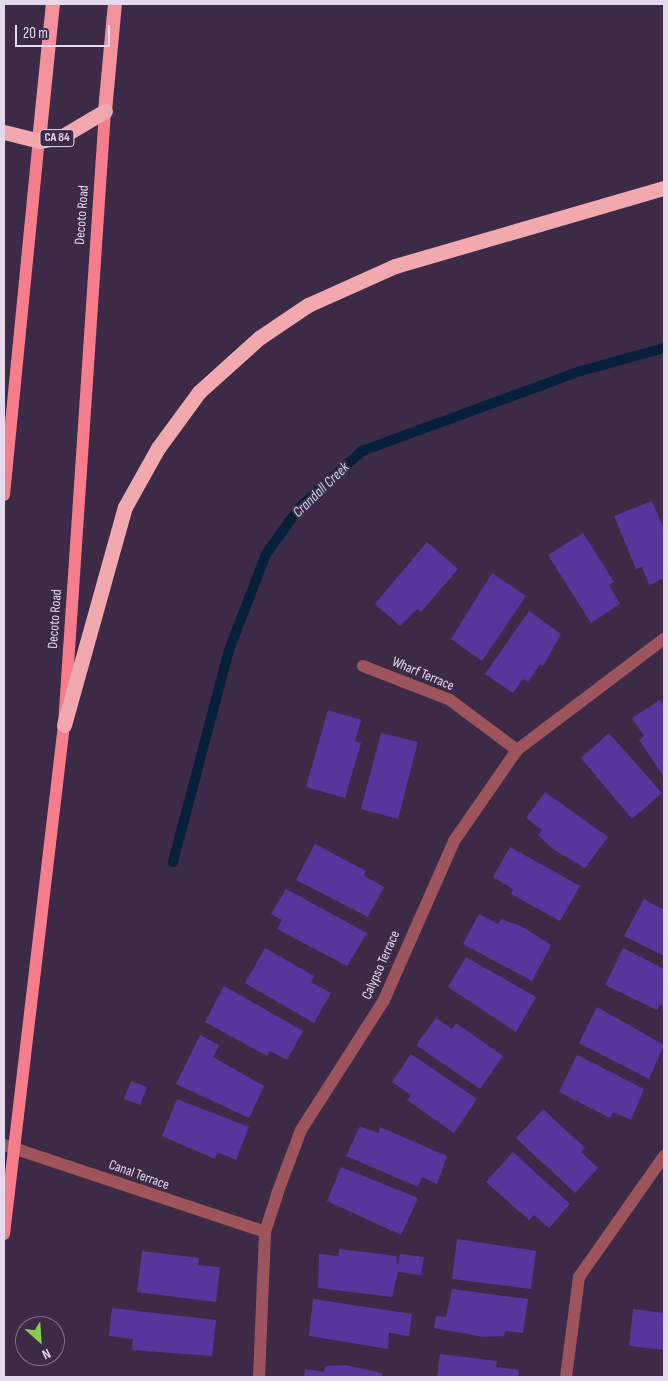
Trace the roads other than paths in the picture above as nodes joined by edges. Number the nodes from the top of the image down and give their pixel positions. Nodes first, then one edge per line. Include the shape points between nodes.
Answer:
1 (54, 4) edge
2 (115, 4) edge
3 (105, 111) junction
4 (4, 132) edge
5 (39, 141) junction
6 (664, 188) edge
7 (4, 494) edge
8 (664, 639) edge
9 (363, 666) dead end
10 (64, 725) junction
11 (516, 750) junction
12 (8, 1146) edge
13 (664, 1156) edge
14 (265, 1232) junction
15 (4, 1234) edge
16 (259, 1377) edge
17 (566, 1377) edge

1 - 5 highway
2 - 3 highway, Decoto Road
3 - 5 highway, CA 84 via 80,128
3 - 10 main road, Decoto Road
4 - 5 highway, CA 84
5 - 7 main road
6 - 10 highway via 395,266 308,305 252,344 199,392 158,448 125,507
8 - 11 street, Calypso Terrace
9 - 11 street, Wharf Terrace via 450,700
10 - 12 main road, Decoto Road
11 - 14 street, Calypso Terrace via 454,841 384,1000 301,1130
12 - 14 street, Canal Terrace
12 - 15 main road, Decoto Road
13 - 17 street via 579,1277
14 - 16 street, Calypso Terrace

